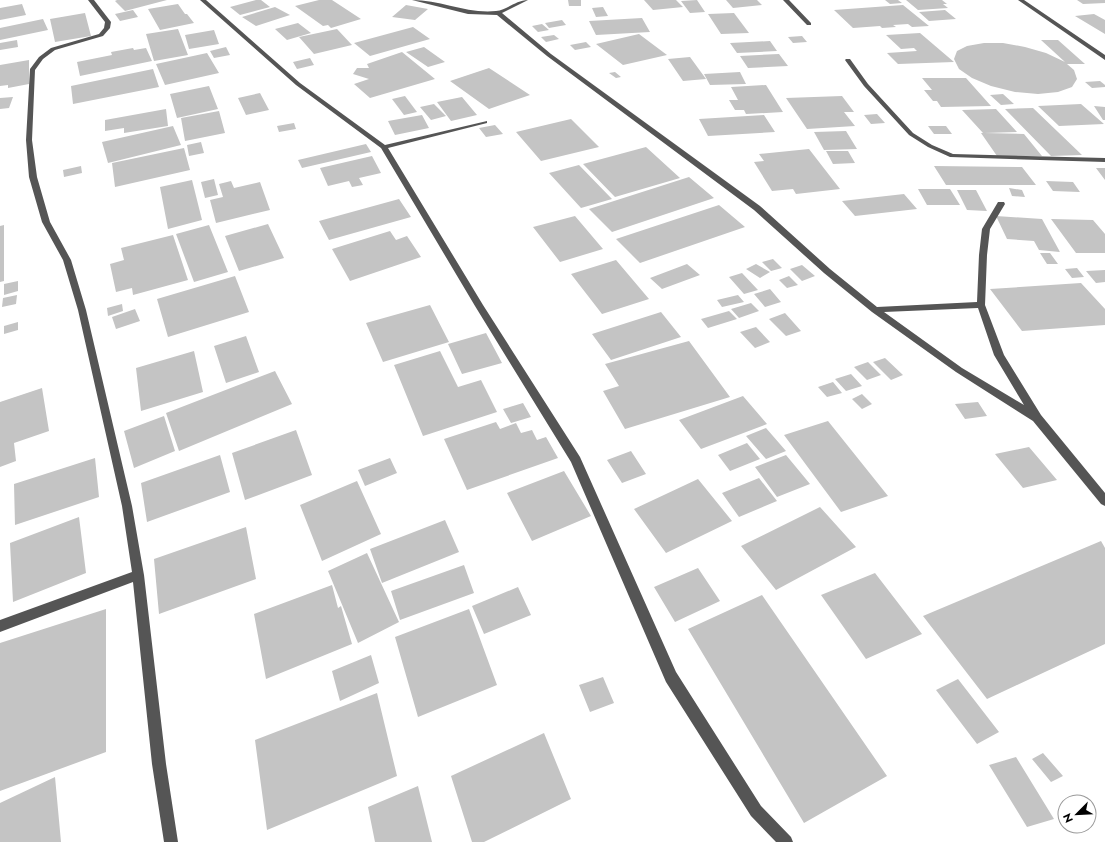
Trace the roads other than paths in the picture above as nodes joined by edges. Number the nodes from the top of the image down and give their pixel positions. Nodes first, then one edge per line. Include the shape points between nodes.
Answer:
1 (91, 0) edge
2 (203, 0) edge
3 (415, 0) edge
4 (525, 0) edge
5 (786, 0) edge
6 (1021, 0) edge
7 (498, 13) junction
8 (810, 24) dead end
9 (1105, 58) edge
10 (848, 60) dead end
11 (485, 122) dead end
12 (384, 147) junction
13 (1105, 160) edge
14 (1001, 204) dead end
15 (981, 305) junction
16 (875, 310) junction
17 (1037, 418) junction
18 (1105, 501) edge
19 (138, 575) junction
20 (0, 626) edge
21 (170, 842) edge
22 (786, 842) edge

1 - 19 street via 108,22 108,28 101,35 53,49 41,58 32,70 29,140 33,177 46,222 67,260 82,310 127,506
2 - 12 street via 298,84
3 - 7 street via 468,12
4 - 7 street
5 - 8 street
6 - 9 street
7 - 16 street via 549,55 757,208
10 - 13 street via 866,85 911,134 952,156
11 - 12 street
12 - 22 street via 471,293 576,460 671,677 756,811
14 - 15 street via 986,230
15 - 16 street
15 - 17 street via 999,355
16 - 17 street via 959,370
17 - 18 street
19 - 20 street
19 - 21 street

